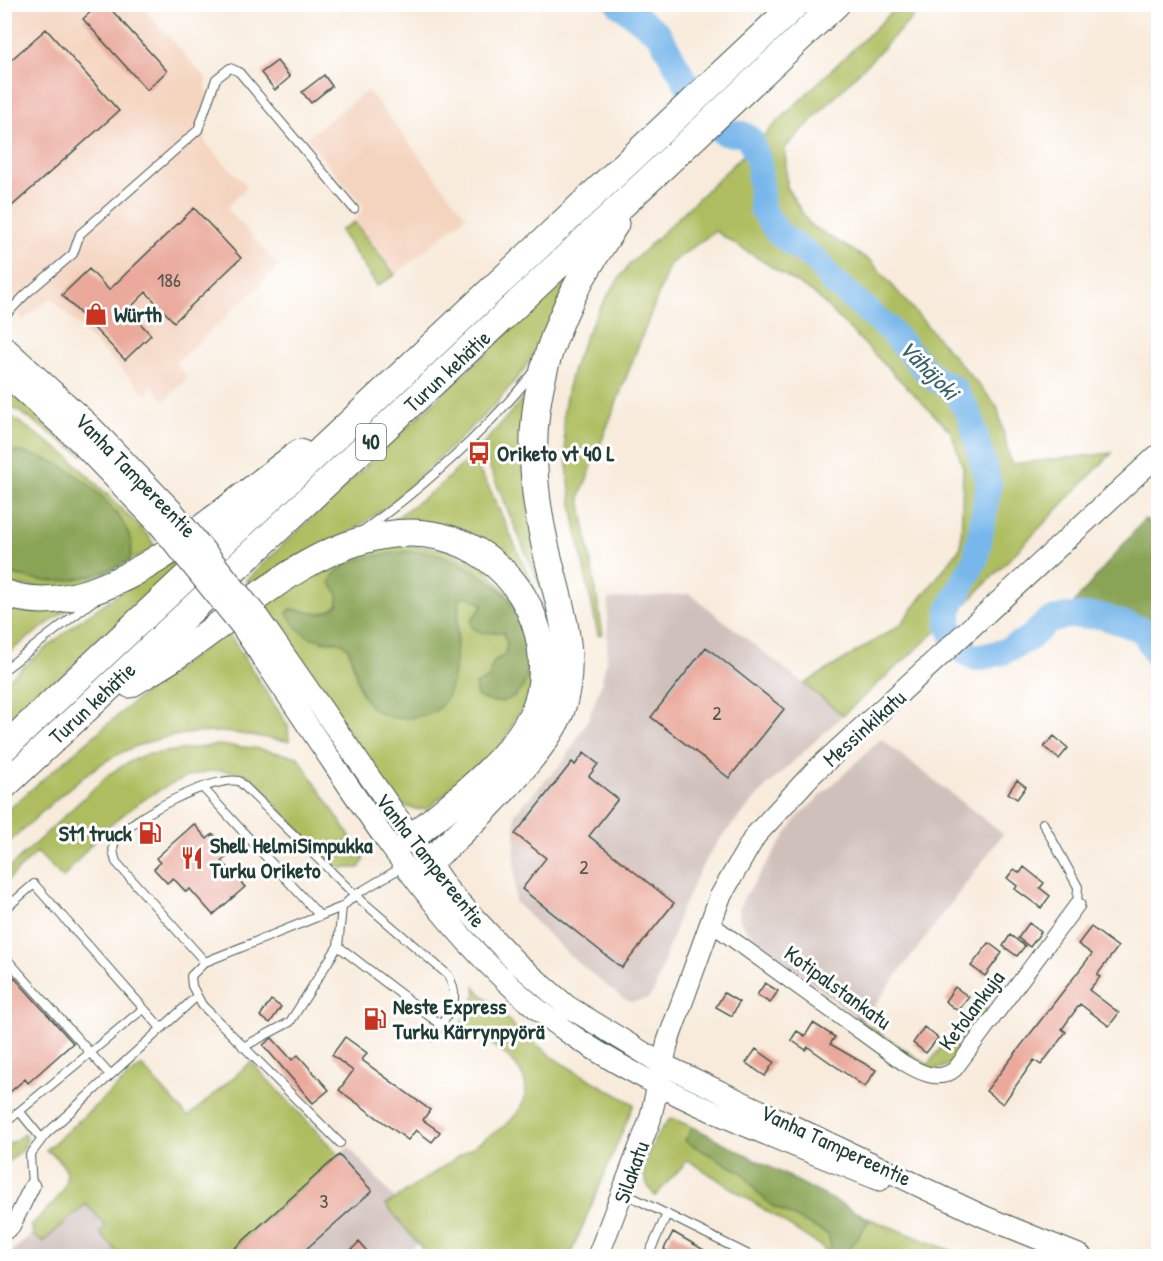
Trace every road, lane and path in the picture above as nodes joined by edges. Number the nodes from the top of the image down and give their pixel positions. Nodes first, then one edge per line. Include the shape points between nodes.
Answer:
1 (796, 4) edge
2 (836, 4) edge
3 (630, 198) junction
4 (354, 209) dead end
5 (4, 317) edge
6 (4, 346) edge
7 (546, 356) junction
8 (4, 374) edge
9 (368, 407) junction
10 (1158, 455) edge
11 (166, 518) junction
12 (343, 546) junction
13 (115, 584) junction
14 (4, 593) edge
15 (249, 620) junction
16 (4, 670) edge
17 (80, 714) junction
18 (4, 748) edge
19 (4, 786) edge
20 (203, 788) junction
21 (1043, 823) dead end
22 (410, 839) junction
23 (416, 864) junction
24 (356, 895) junction
25 (1077, 905) joint
26 (342, 907) junction
27 (4, 910) edge
28 (320, 916) junction
29 (710, 923) junction
30 (338, 946) junction
31 (4, 956) edge
32 (205, 962) junction
33 (197, 996) junction
34 (143, 1009) junction
35 (441, 1024) junction
36 (161, 1028) junction
37 (432, 1037) dead end
38 (243, 1047) junction
39 (91, 1053) junction
40 (945, 1074) joint
41 (110, 1075) junction
42 (660, 1075) junction
43 (20, 1112) junction
44 (4, 1124) edge
45 (42, 1139) junction
46 (340, 1143) dead end
47 (32, 1186) joint
48 (624, 1193) junction
49 (667, 1214) junction
50 (4, 1233) edge
51 (598, 1257) edge
52 (648, 1257) edge
53 (750, 1257) edge
54 (1081, 1257) edge

1 - 9 highway, Turun kehätie / 40
2 - 3 highway, Turun kehätie / 40
3 - 7 highway via 578,283
3 - 17 highway, Turun kehätie / 40
4 - 5 lane via 239,72 230,68 216,79 198,130 80,234 73,254
6 - 11 main road, Vanha Tampereentie via 93,428
7 - 12 lane via 445,467
7 - 23 highway via 535,406 533,476 567,643 563,702 539,748 452,842
8 - 11 main road, Vanha Tampereentie
9 - 13 highway via 261,480 207,524
9 - 18 highway, Turun kehätie / 40
10 - 29 main road, Messinkikatu via 768,819 729,877
11 - 15 main road, Vanha Tampereentie, bridge
12 - 17 highway via 265,589 180,653
12 - 22 highway via 406,533 463,542 489,558 510,578 531,613 539,640 542,684 537,705 522,733 488,770
13 - 14 highway via 58,598
13 - 16 lane
15 - 22 main road, Vanha Tampereentie
15 - 23 main road, Vanha Tampereentie
17 - 19 highway, Turun kehätie / 40
20 - 24 lane via 230,778 239,780
20 - 28 lane
20 - 32 lane via 156,807 117,838 112,848 116,862
21 - 25 lane via 1078,887
22 - 23 main road, Vanha Tampereentie
23 - 24 lane
23 - 42 main road, Vanha Tampereentie via 544,988
24 - 26 lane
24 - 35 lane via 448,975 455,1003
25 - 40 street, Ketolankuja via 954,1069
26 - 28 lane
26 - 30 lane
27 - 34 lane via 34,884
28 - 32 lane
29 - 40 street, Kotipalstankatu via 919,1072
29 - 42 main road, Messinkikatu
30 - 35 lane
30 - 38 lane via 290,1022
31 - 39 lane
32 - 33 lane via 191,976
33 - 36 lane
33 - 38 lane
34 - 36 lane
34 - 39 lane
35 - 37 lane
36 - 41 lane
38 - 46 lane
39 - 41 lane
39 - 43 lane
41 - 45 lane
42 - 48 main road, Silakatu via 650,1120
42 - 54 main road, Vanha Tampereentie via 751,1128
43 - 44 lane
43 - 45 lane
45 - 47 lane via 30,1155
47 - 50 street via 12,1227
48 - 49 lane
48 - 51 main road, Silakatu
49 - 52 lane
49 - 53 lane

